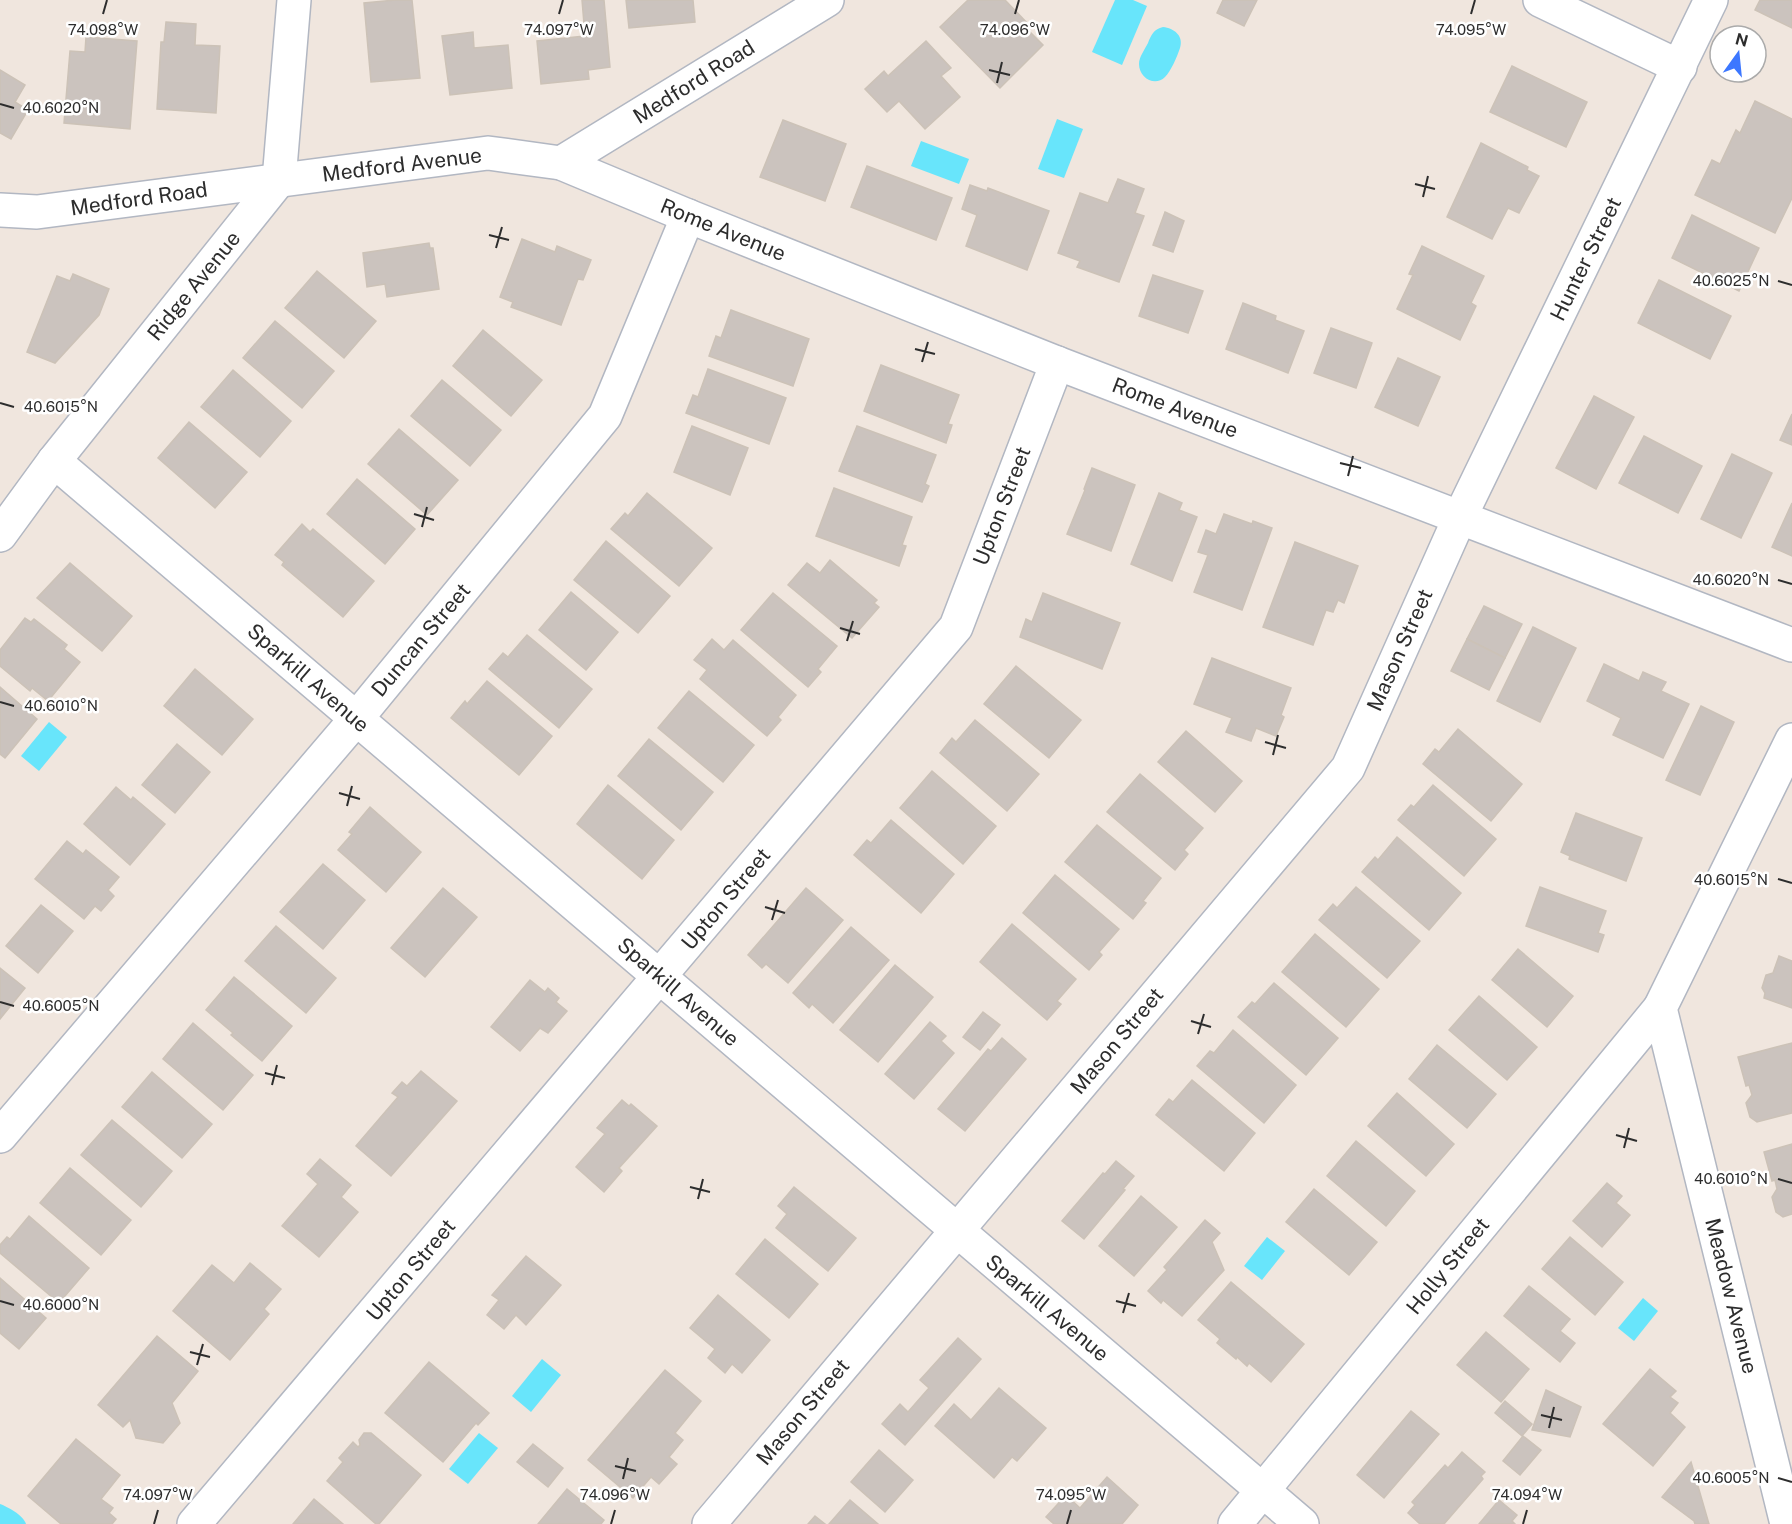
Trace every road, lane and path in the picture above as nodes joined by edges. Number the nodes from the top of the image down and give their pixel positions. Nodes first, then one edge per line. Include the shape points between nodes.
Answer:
1 (294, 0) edge
2 (826, 0) edge
3 (1540, 0) edge
4 (1712, 0) edge
5 (1680, 67) junction
6 (561, 163) junction
7 (279, 180) junction
8 (0, 210) edge
9 (688, 216) junction
10 (1057, 363) junction
11 (54, 461) junction
12 (1460, 517) junction
13 (0, 535) edge
14 (1792, 645) edge
15 (356, 719) junction
16 (1792, 740) edge
17 (660, 977) junction
18 (1660, 1008) junction
19 (0, 1136) edge
20 (956, 1231) junction
21 (1263, 1491) junction
22 (194, 1524) edge
23 (709, 1524) edge
24 (1235, 1524) edge
25 (1302, 1524) edge
26 (1787, 1524) edge

1 - 7 street
2 - 6 street, Medford Road
3 - 5 street
4 - 5 street, Hunter Street
5 - 12 street, Hunter Street
6 - 7 street, Medford Avenue via 488,153
6 - 9 street, Rome Avenue
7 - 8 street, Medford Road via 37,213
7 - 11 street, Ridge Avenue
9 - 10 street, Rome Avenue
9 - 15 street, Duncan Street via 605,416
10 - 12 street, Rome Avenue
10 - 17 street, Upton Street via 956,627
11 - 13 street, Ridge Avenue
11 - 15 street, Sparkill Avenue
12 - 14 street, Rome Avenue
12 - 20 street, Mason Street via 1347,768
15 - 17 street, Sparkill Avenue
15 - 19 street, Duncan Street
16 - 18 street
17 - 20 street, Sparkill Avenue
17 - 22 street, Upton Street
18 - 21 street, Holly Street
18 - 26 street, Meadow Avenue
20 - 21 street, Sparkill Avenue
20 - 23 street, Mason Street
21 - 24 street, Holly Street
21 - 25 street, Sparkill Avenue

